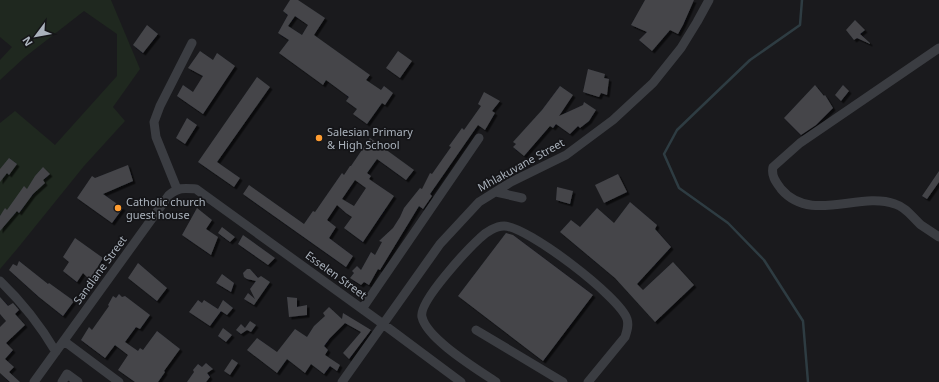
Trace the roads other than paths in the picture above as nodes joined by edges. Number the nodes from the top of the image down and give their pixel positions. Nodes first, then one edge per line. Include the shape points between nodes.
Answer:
1 (709, 0) edge
2 (192, 43) dead end
3 (939, 48) edge
4 (479, 138) dead end
5 (177, 189) junction
6 (496, 192) junction
7 (522, 198) dead end
8 (939, 237) edge
9 (0, 281) edge
10 (362, 309) junction
11 (383, 324) junction
12 (476, 330) dead end
13 (64, 341) junction
14 (56, 352) junction
15 (114, 380) edge
16 (34, 382) edge
17 (62, 382) edge
18 (78, 382) edge
19 (342, 382) edge
20 (461, 382) edge
21 (496, 382) edge
22 (563, 382) edge
23 (588, 382) edge

1 - 6 street, Mhlakuvane Street via 681,48 653,83 613,120 566,155
2 - 5 street via 154,122 156,137
3 - 8 street via 800,143 773,167 772,173 776,183 787,196 804,205 880,200 896,204 908,211 921,225
4 - 10 street
5 - 10 street, Esselen Street via 196,189
5 - 13 street, Sandlane Street via 169,195
6 - 7 street
6 - 11 street, Mhlakuvane Street via 479,202 440,244
9 - 14 street via 29,311
10 - 11 street, Esselen Street
11 - 19 street, Mhlakuvane Street
11 - 20 street, Esselen Street
12 - 22 street
13 - 14 street, Sandlane Street
13 - 15 street
14 - 16 street, Sandlane Street
17 - 18 street via 68,374
21 - 23 street via 434,336 421,316 423,306 432,292 464,254 481,237 503,226 514,227 536,239 595,283 621,308 628,324 625,337

